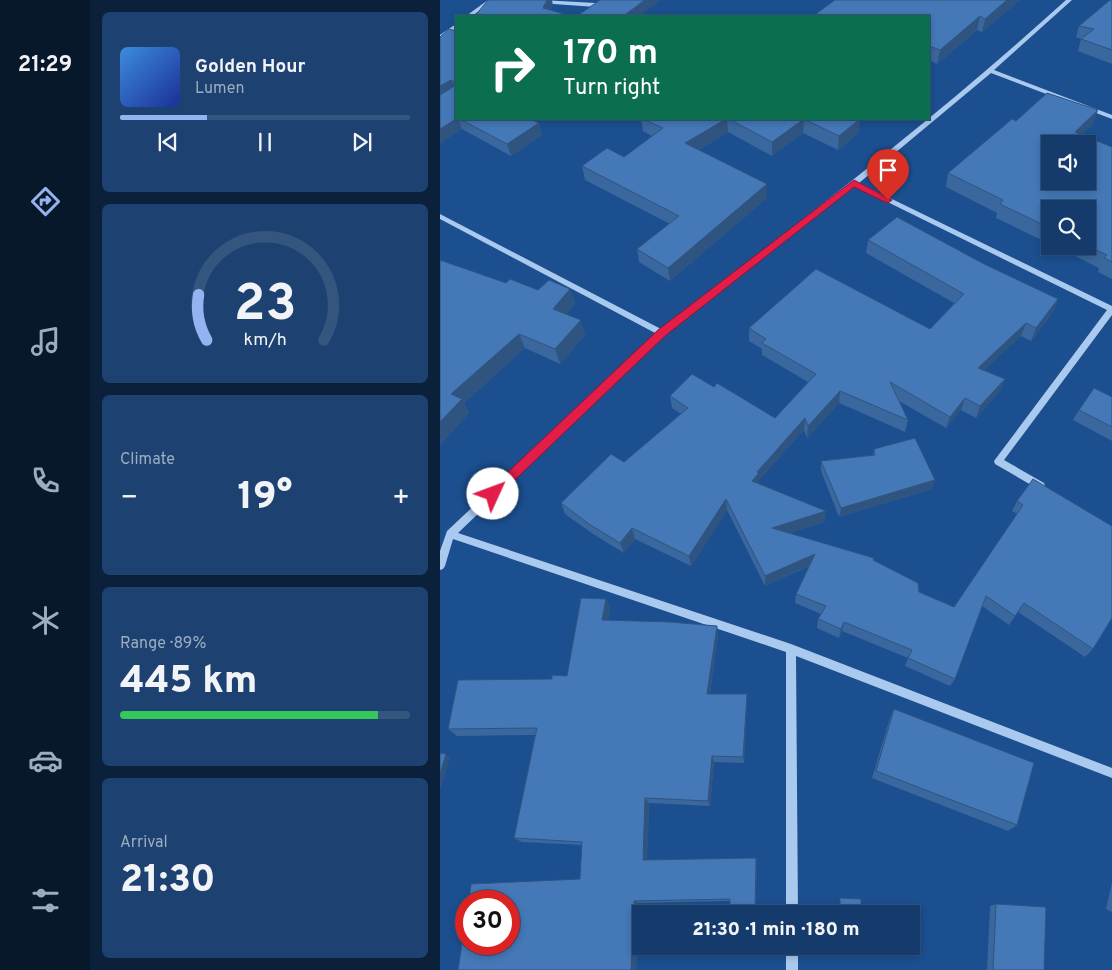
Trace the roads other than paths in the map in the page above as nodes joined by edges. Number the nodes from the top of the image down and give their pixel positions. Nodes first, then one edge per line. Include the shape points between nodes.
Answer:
1 (491, 0) edge
2 (1069, 0) edge
3 (537, 2) edge
4 (584, 12) edge
5 (470, 15) edge
6 (455, 27) edge
7 (440, 38) edge
8 (992, 71) junction
9 (1112, 117) edge
10 (854, 183) junction
11 (440, 216) edge
12 (1112, 309) edge
13 (662, 333) junction
14 (1047, 490) edge
15 (450, 534) junction
16 (440, 566) edge
17 (792, 649) junction
18 (1112, 773) edge
19 (792, 905) edge
20 (792, 955) edge
21 (792, 970) edge

1 - 5 street
2 - 8 street
3 - 4 street via 598,3
6 - 7 street
8 - 9 street
8 - 10 street
10 - 12 street
10 - 13 street
11 - 13 street
12 - 14 street via 998,461
13 - 15 street
15 - 16 street
15 - 17 street
17 - 18 street
17 - 19 street
20 - 21 street

